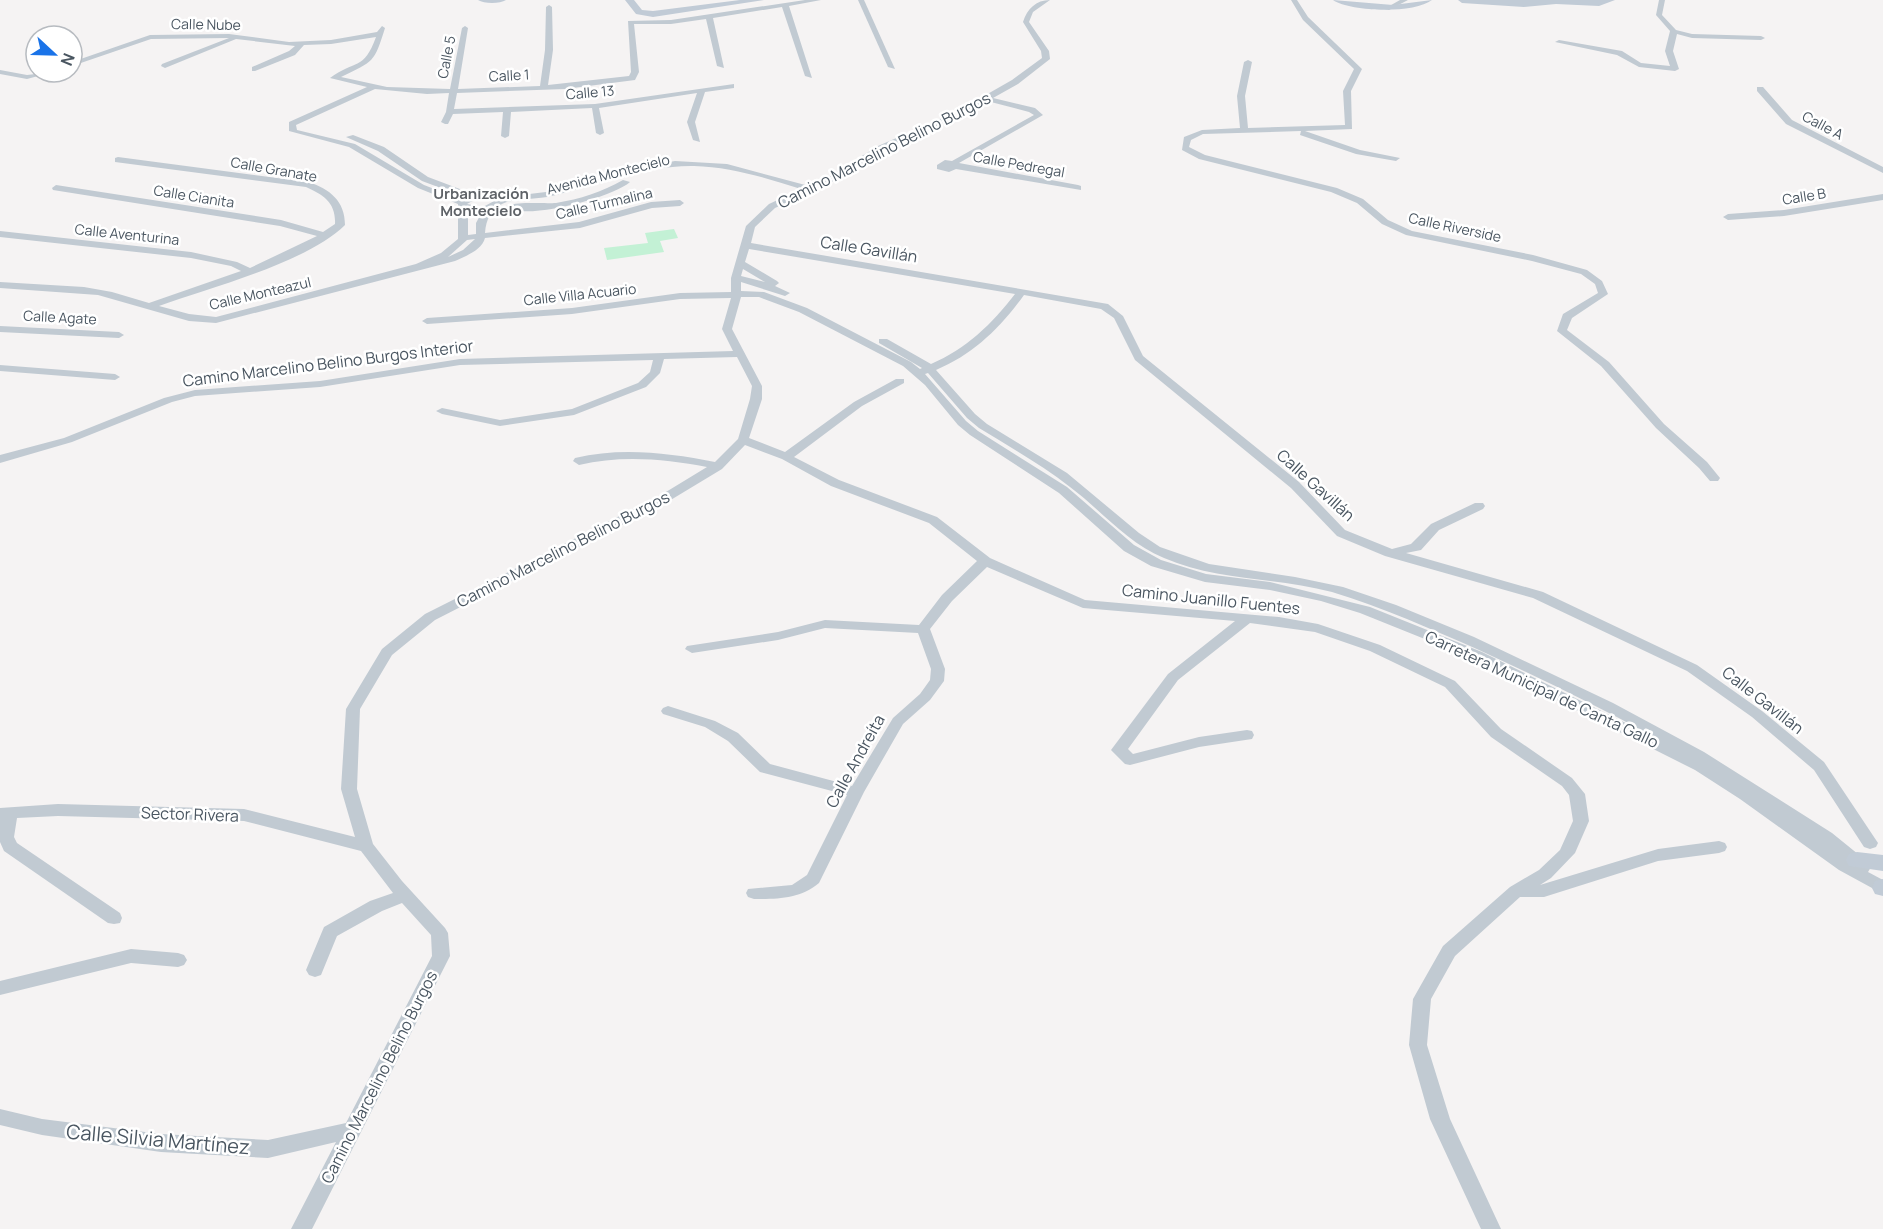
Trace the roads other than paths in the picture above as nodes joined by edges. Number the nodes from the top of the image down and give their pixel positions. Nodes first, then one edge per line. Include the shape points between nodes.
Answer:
1 (482, 0) edge
2 (502, 0) edge
3 (628, 0) edge
4 (760, 0) edge
5 (818, 0) edge
6 (861, 0) edge
7 (1047, 0) edge
8 (1294, 0) edge
9 (1337, 0) edge
10 (1405, 0) edge
11 (1428, 0) edge
12 (1462, 0) edge
13 (1611, 0) edge
14 (1662, 0) edge
15 (785, 5) junction
16 (549, 7) dead end
17 (1387, 9) junction
18 (709, 17) junction
19 (465, 28) dead end
20 (1674, 31) junction
21 (240, 36) junction
22 (1761, 38) dead end
23 (1558, 42) dead end
24 (301, 44) junction
25 (84, 60) edge
26 (1248, 62) dead end
27 (165, 66) dead end
28 (721, 66) dead end
29 (892, 67) dead end
30 (255, 69) dead end
31 (0, 72) edge
32 (24, 76) edge
33 (809, 76) dead end
34 (375, 86) junction
35 (731, 86) dead end
36 (544, 87) junction
37 (387, 89) junction
38 (1760, 89) dead end
39 (702, 90) junction
40 (453, 91) junction
41 (987, 99) junction
42 (595, 106) junction
43 (507, 111) junction
44 (450, 112) junction
45 (445, 122) dead end
46 (1298, 130) junction
47 (1245, 131) junction
48 (600, 134) dead end
49 (505, 136) dead end
50 (697, 141) dead end
51 (1396, 158) dead end
52 (118, 160) dead end
53 (1883, 170) edge
54 (1087, 182) dead end
55 (56, 188) dead end
56 (809, 189) junction
57 (798, 194) junction
58 (471, 196) junction
59 (1883, 197) edge
60 (680, 203) dead end
61 (463, 205) junction
62 (495, 205) junction
63 (1728, 217) dead end
64 (0, 234) edge
65 (326, 236) junction
66 (481, 237) junction
67 (463, 238) junction
68 (744, 245) junction
69 (740, 263) junction
70 (419, 266) junction
71 (249, 271) junction
72 (0, 285) edge
73 (736, 285) junction
74 (1015, 291) junction
75 (793, 301) junction
76 (152, 305) junction
77 (427, 321) dead end
78 (0, 329) edge
79 (119, 335) dead end
80 (742, 354) junction
81 (659, 357) junction
82 (0, 368) edge
83 (920, 368) junction
84 (115, 377) dead end
85 (900, 381) dead end
86 (442, 411) dead end
87 (743, 440) junction
88 (786, 456) junction
89 (0, 459) edge
90 (579, 461) dead end
91 (718, 466) junction
92 (1714, 478) dead end
93 (1479, 506) dead end
94 (1390, 553) junction
95 (985, 561) junction
96 (1245, 620) junction
97 (923, 629) junction
98 (692, 649) dead end
99 (668, 711) dead end
100 (1247, 735) dead end
101 (856, 792) junction
102 (5, 814) edge
103 (0, 833) edge
104 (366, 846) junction
105 (1719, 847) dead end
106 (1863, 852) junction
107 (1883, 863) edge
108 (1883, 888) edge
109 (1516, 891) junction
110 (754, 893) dead end
111 (405, 895) junction
112 (114, 918) dead end
113 (178, 960) dead end
114 (315, 970) dead end
115 (0, 988) edge
116 (0, 1117) edge
117 (351, 1130) junction
118 (301, 1229) edge
119 (1491, 1229) edge

1 - 2 street
3 - 4 street via 639,12 653,14
5 - 15 street
6 - 29 street
7 - 41 street, Camino Marcelino Belino Burgos via 1030,11 1026,22 1046,59
8 - 46 street, Calle Riverside via 1299,12 1345,52 1358,69 1347,91 1349,127
9 - 17 street
10 - 17 street
11 - 17 street via 1407,9
12 - 13 street via 1524,4
14 - 20 street via 1659,15
15 - 18 street
15 - 33 street
16 - 36 street
18 - 28 street
18 - 36 street, Calle 1 via 630,22 635,72 632,78
19 - 40 street, Calle 5
20 - 22 street via 1692,36
20 - 23 street via 1669,51 1675,69 1639,65 1619,53
21 - 24 street, Calle Nube
21 - 25 street, Calle Nube via 150,37
21 - 27 street
24 - 30 street via 292,53
24 - 34 street, Calle Nube via 381,31 374,55 334,78
26 - 47 street via 1240,90 1239,113
31 - 32 street
34 - 37 street
34 - 61 street via 292,124 293,131 352,145 412,184
35 - 39 street, Calle 13
36 - 40 street, Calle 1
37 - 40 street, Calle 1
37 - 58 street via 307,127 368,142 425,179
38 - 53 street, Calle A via 1789,122
39 - 42 street, Calle 13
39 - 50 street via 691,122
40 - 44 street, Calle 5
41 - 54 street, Calle Pedregal via 1039,115 955,165 1074,190
41 - 56 street, Camino Marcelino Belino Burgos via 881,148
42 - 43 street, Calle 13
42 - 48 street
43 - 44 street, Calle 13
43 - 49 street
44 - 45 street, Calle 5
46 - 47 street, Calle Riverside
46 - 51 street via 1359,152
47 - 92 street, Calle Riverside via 1192,135 1185,148 1202,157 1347,194 1385,222 1409,233 1533,258 1584,272 1599,283 1603,294 1567,316 1562,331 1605,364 1660,426
52 - 65 street, Calle Granate via 308,185 338,201 340,225
55 - 65 street, Calle Cianita via 281,223
56 - 57 street, Camino Marcelino Belino Burgos
56 - 62 street, Avenida Montecielo via 734,167 688,164 646,169 557,194
57 - 62 street, Avenida Montecielo via 735,174 676,171 626,182 567,203 531,208
57 - 68 street, Camino Marcelino Belino Burgos via 772,206 758,219
58 - 61 street
58 - 62 street via 488,194
59 - 63 street, Calle B via 1775,214
60 - 66 street, Calle Turmalina via 651,205 580,225
61 - 62 street
61 - 67 street
62 - 66 street via 481,223
64 - 71 street, Calle Aventurina via 191,255
65 - 71 street
66 - 67 street, Calle Turmalina
66 - 70 street, Calle Monteazul via 473,249 461,256
67 - 70 street, Calle Monteazul via 456,248
68 - 69 street, Camino Marcelino Belino Burgos
68 - 74 street, Calle Gavillán
69 - 73 street, Camino Marcelino Belino Burgos
69 - 75 street, Carretera Municipal de Canta Gallo
70 - 76 street, Calle Monteazul via 216,320 187,318
71 - 76 street
72 - 76 street, Calle Monteazul via 59,288
73 - 75 street, Carretera Municipal de Canta Gallo
73 - 77 street, Calle Villa Acuario via 572,311
73 - 80 street, Camino Marcelino Belino Burgos via 736,303 727,329
74 - 83 street via 997,324 978,343
74 - 94 street, Calle Gavillán via 1104,306 1118,316 1139,358 1295,485 1341,533
75 - 83 street, Carretera Municipal de Canta Gallo
78 - 79 street, Calle Agate
80 - 81 street, Camino Marcelino Belino Burgos Interior
80 - 87 street, Camino Marcelino Belino Burgos via 757,386
81 - 86 street via 655,373 642,385 574,412 500,423
81 - 89 street, Camino Marcelino Belino Burgos Interior via 460,362 320,384 195,393 68,440
82 - 84 street
83 - 106 street, Carretera Municipal de Canta Gallo via 983,426 1071,482 1137,539 1164,554 1213,569 1331,588 1372,600 1480,645 1643,723
83 - 108 street, Carretera Municipal de Canta Gallo via 974,433 1063,490 1122,542 1156,563 1205,578 1324,598 1365,610 1477,655 1700,766
85 - 88 street via 858,404
87 - 88 street, Camino Juanillo Fuentes
87 - 91 street, Camino Marcelino Belino Burgos
88 - 95 street, Camino Juanillo Fuentes via 835,483 933,520
90 - 91 street via 618,456
91 - 104 street, Camino Marcelino Belino Burgos via 665,498 430,617 387,652 353,709 350,789
93 - 94 street via 1435,527 1416,547
94 - 106 street, Calle Gavillán via 1538,595 1692,668 1757,714 1819,766
95 - 96 street, Camino Juanillo Fuentes via 1083,604
95 - 97 street via 947,598
96 - 100 street via 1173,677 1119,750 1130,760 1199,742
96 - 109 street, Camino Juanillo Fuentes via 1318,628 1407,662 1450,684 1496,733 1567,782 1577,794 1581,821 1567,853 1545,874
97 - 98 street via 825,624 778,636
97 - 101 street, Calle Andreíta via 938,669 937,681 898,721
99 - 101 street via 710,724 733,737 765,768
101 - 110 street, Calle Andreíta via 813,879 804,888
102 - 103 street
102 - 104 street, Sector Rivera via 58,810 244,815
102 - 112 street via 10,847
104 - 111 street, Camino Marcelino Belino Burgos
105 - 109 street via 1658,855 1544,891
106 - 107 street
106 - 108 street, Carretera Municipal de Canta Gallo
109 - 119 street, Camino Juanillo Fuentes via 1449,951 1422,999 1418,1045 1440,1119
111 - 114 street via 330,932
111 - 117 street, Camino Marcelino Belino Burgos via 439,933 441,956
113 - 115 street via 131,956
116 - 117 street, Calle Silvia Martínez via 42,1127 161,1143 268,1149
117 - 118 street, Camino Marcelino Belino Burgos

